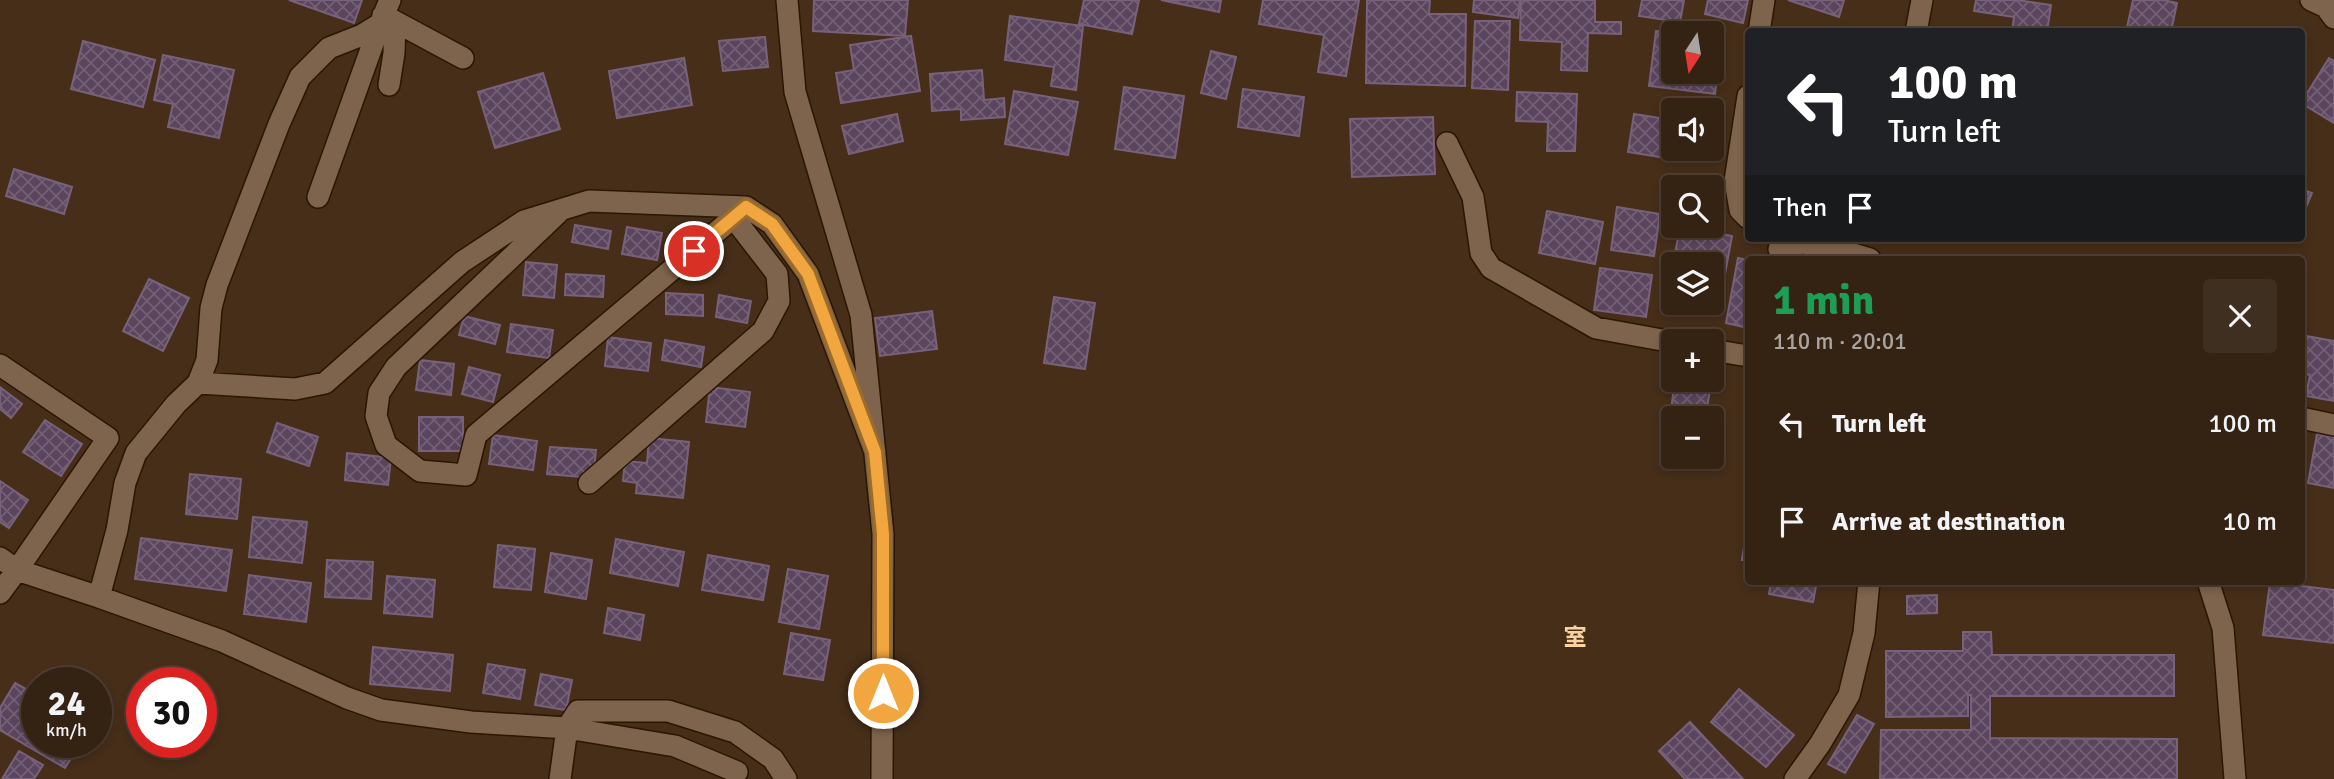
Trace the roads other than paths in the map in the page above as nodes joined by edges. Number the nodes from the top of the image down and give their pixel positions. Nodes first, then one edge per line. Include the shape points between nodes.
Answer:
1 (787, 0) edge
2 (1764, 0) edge
3 (1922, 0) edge
4 (2311, 0) edge
5 (387, 15) edge
6 (2334, 18) edge
7 (1760, 28) edge
8 (1917, 28) edge
9 (463, 58) dead end
10 (389, 85) dead end
11 (1745, 116) edge
12 (1447, 143) dead end
13 (318, 197) dead end
14 (563, 209) junction
15 (740, 212) junction
16 (1745, 215) edge
17 (1777, 249) edge
18 (1860, 256) edge
19 (1661, 340) edge
20 (1724, 351) edge
21 (1745, 355) edge
22 (0, 365) edge
23 (198, 383) junction
24 (2305, 419) edge
25 (2334, 425) edge
26 (875, 452) junction
27 (589, 483) dead end
28 (8, 564) edge
29 (1869, 585) edge
30 (2209, 585) edge
31 (0, 593) edge
32 (99, 597) junction
33 (567, 728) junction
34 (737, 772) dead end
35 (560, 779) edge
36 (786, 779) edge
37 (882, 779) edge
38 (1795, 779) edge
39 (2235, 779) edge

1 - 26 street via 795,92 861,316
2 - 7 street
3 - 8 street
4 - 6 street via 2326,7
5 - 9 street
5 - 10 street via 394,53
5 - 13 street
5 - 23 street via 362,35 329,48 300,77 218,285 211,308 207,360
11 - 16 street via 1735,181
12 - 19 street via 1473,197 1481,253 1491,268 1596,328
14 - 15 street via 589,201
14 - 15 street via 396,367 379,393 376,416 386,445 419,471 466,475 476,435
14 - 23 street via 524,221 462,262 325,383 295,389
15 - 26 street via 772,224 808,274
15 - 27 street via 777,274 779,301 763,331
17 - 18 street via 1801,243
20 - 21 street
22 - 28 street via 108,438
23 - 32 street via 135,453
24 - 25 street
26 - 37 street via 883,534
28 - 31 street
28 - 32 street
29 - 38 street via 1864,634 1849,695
30 - 39 street via 2223,628
32 - 33 street via 222,641 381,710
33 - 34 street via 675,746
33 - 35 street
33 - 36 street via 578,711 668,711 734,732 773,759

